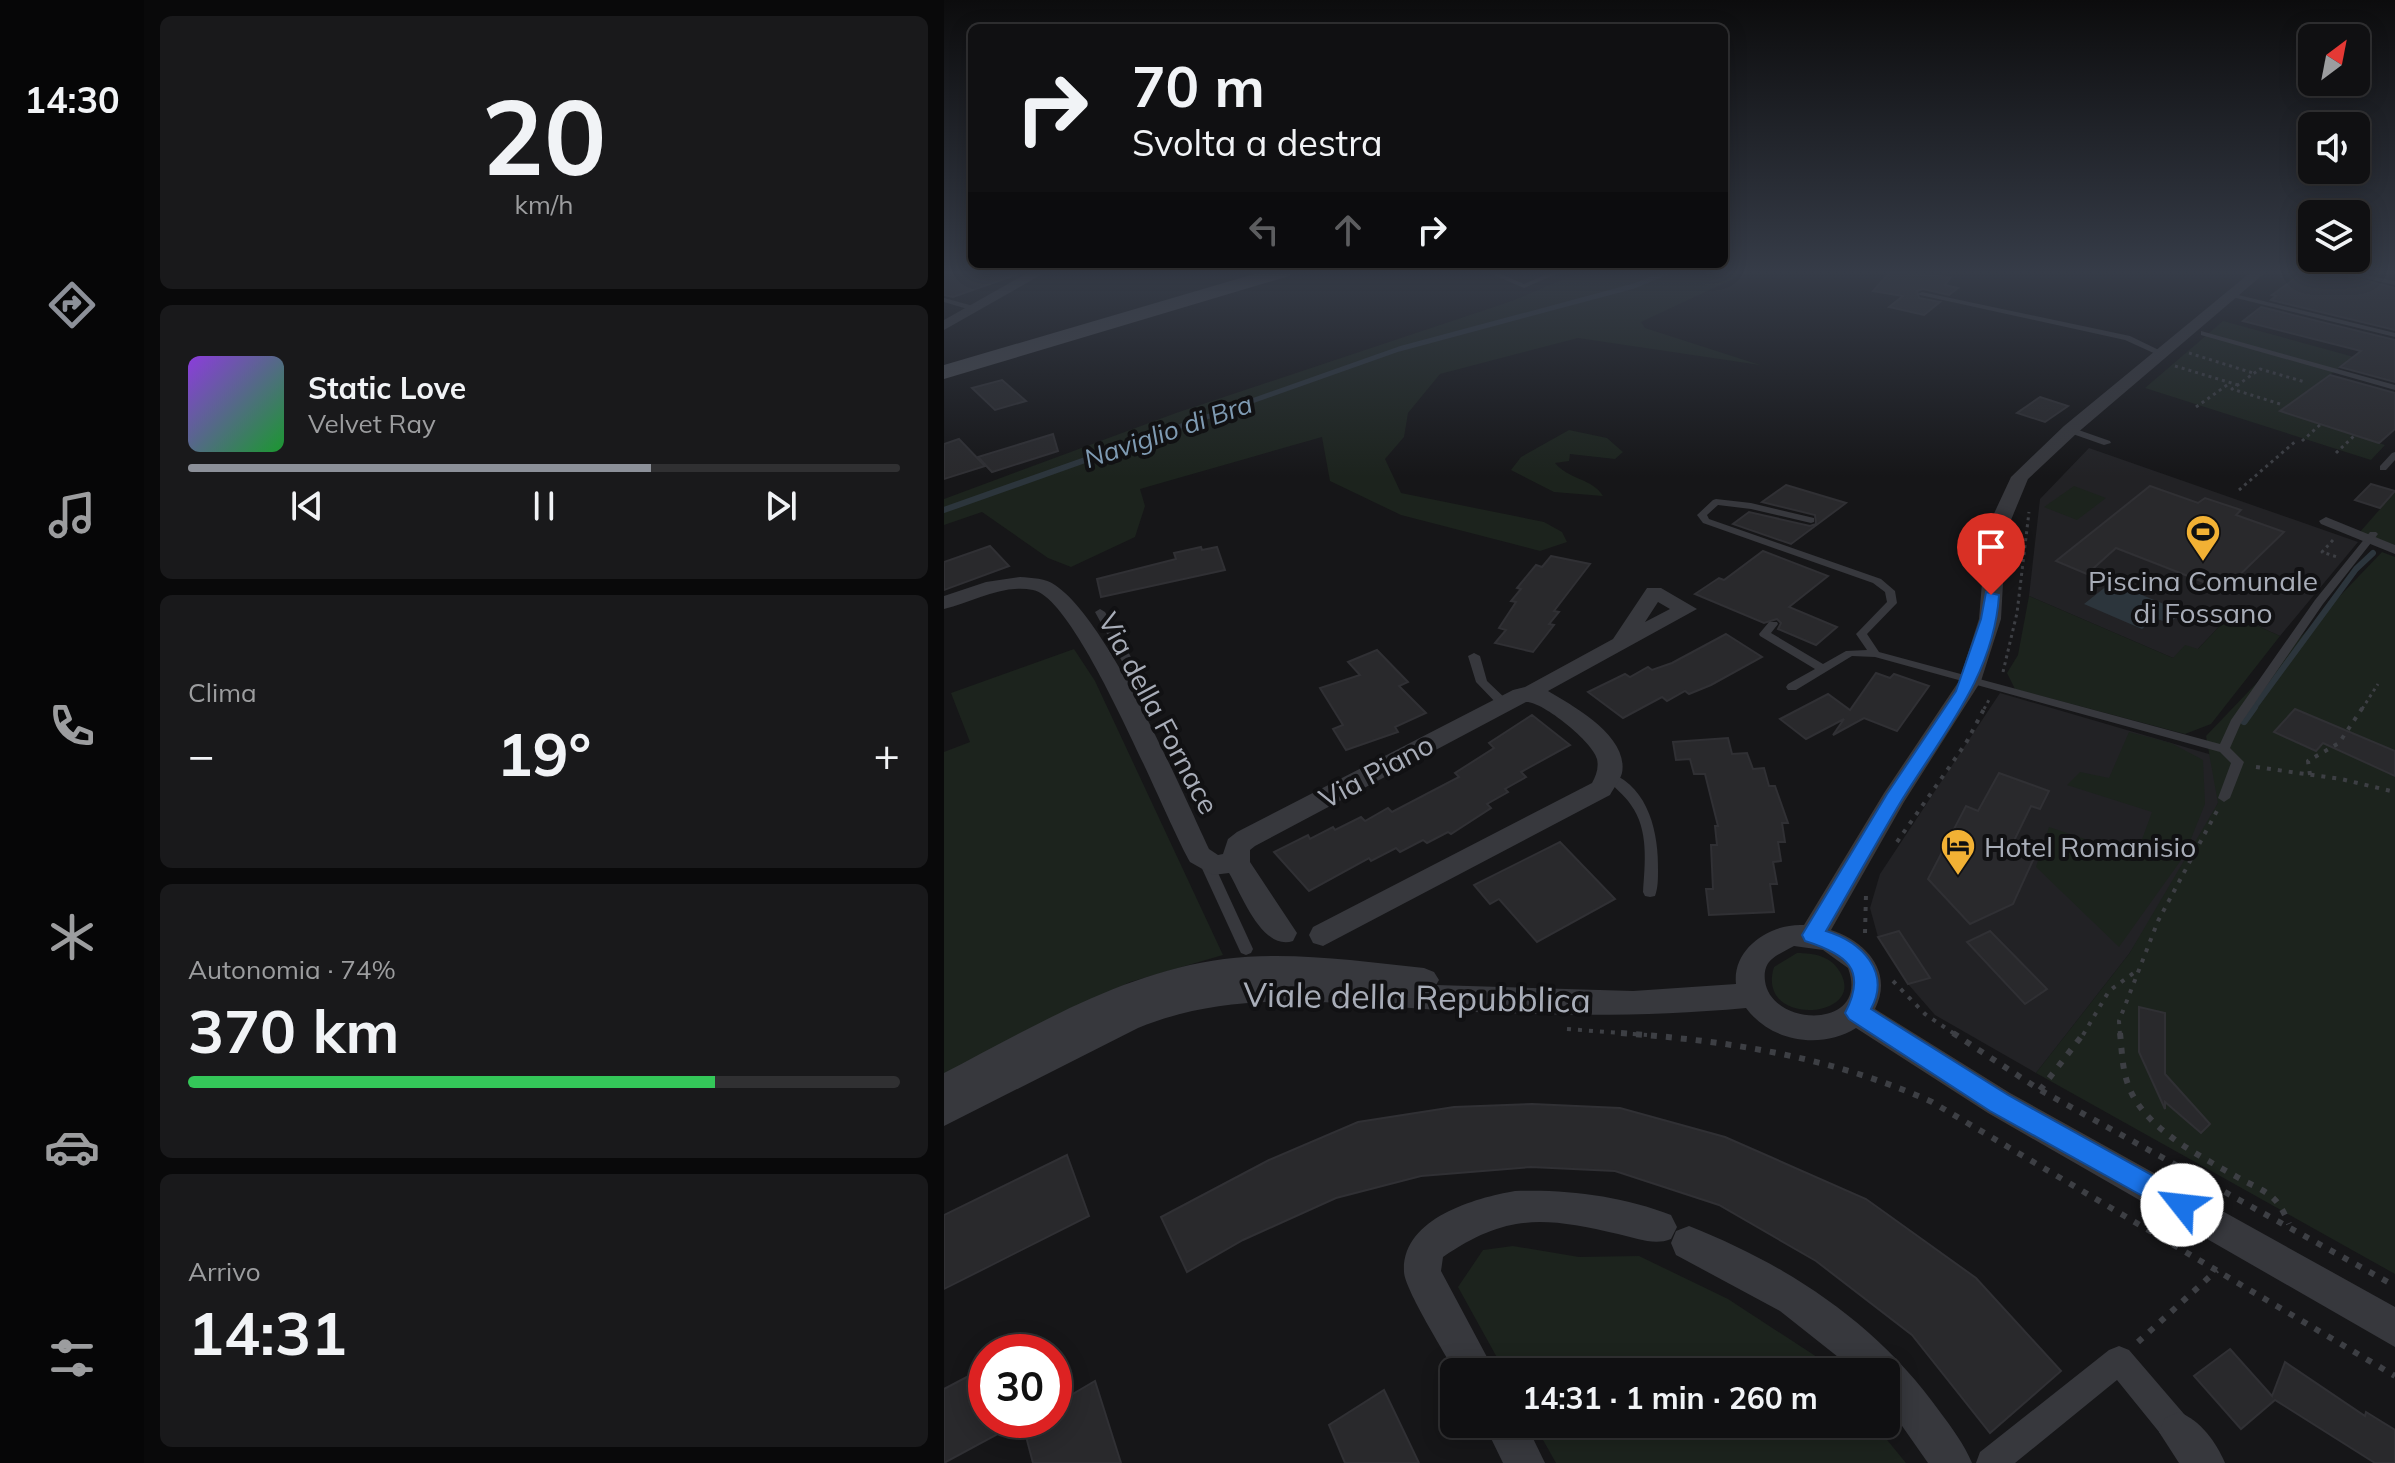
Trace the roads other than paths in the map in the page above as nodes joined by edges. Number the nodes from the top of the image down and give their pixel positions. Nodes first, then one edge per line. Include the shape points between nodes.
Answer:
1 (1051, 340) edge
2 (2132, 340) edge
3 (2183, 340) edge
4 (2229, 340) edge
5 (2168, 355) junction
6 (944, 372) edge
7 (2395, 388) edge
8 (2070, 430) junction
9 (2107, 443) dead end
10 (2395, 455) edge
11 (2383, 468) dead end
12 (1811, 520) dead end
13 (2326, 521) dead end
14 (2372, 537) junction
15 (2395, 550) edge
16 (944, 603) edge
17 (1100, 612) dead end
18 (1773, 624) dead end
19 (1622, 641) dead end
20 (1875, 654) junction
21 (1474, 656) dead end
22 (1820, 667) junction
23 (1970, 681) junction
24 (1113, 684) junction
25 (1792, 687) dead end
26 (1532, 694) junction
27 (1504, 704) junction
28 (2224, 749) junction
29 (1611, 777) junction
30 (2224, 798) road end
31 (1206, 862) junction
32 (1236, 862) junction
33 (1650, 892) dead end
34 (1283, 933) junction
35 (1323, 935) junction
36 (1813, 935) junction
37 (1246, 949) dead end
38 (1314, 969) junction
39 (1272, 978) junction
40 (1751, 995) junction
41 (1629, 1003) junction
42 (1857, 1013) junction
43 (944, 1089) edge
44 (944, 1112) edge
45 (2395, 1328) edge
46 (1468, 1358) edge
47 (1868, 1358) edge
48 (1900, 1390) edge
49 (2179, 1432) joint
50 (1512, 1438) edge
51 (1525, 1463) edge
52 (1952, 1463) edge
53 (1991, 1463) edge
54 (2205, 1463) edge

1 - 6 main road
2 - 5 lane
3 - 5 street
4 - 7 lane
5 - 8 street
8 - 9 lane
8 - 23 street via 2020,477 2010,497 1995,547 1990,619
10 - 11 lane
12 - 20 lane via 1728,502 1716,502 1702,515 1706,521 1877,581 1890,591 1892,603 1861,634
13 - 14 street
14 - 15 street
14 - 28 lane via 2235,723
16 - 24 street, Via della Fornace via 995,587 1044,586 1060,596
17 - 24 lane via 1136,676
18 - 22 lane via 1764,634
19 - 26 street, Via Piano
20 - 22 lane via 1850,653
20 - 23 lane
21 - 27 lane via 1482,682
22 - 25 lane
23 - 28 lane
23 - 36 street
24 - 31 street, Via della Fornace
26 - 27 street, Via Piano
26 - 29 street via 1602,743 1614,764
27 - 32 street, Via Piano via 1246,839 1237,846
28 - 30 lane via 2238,762
29 - 33 lane via 1632,793 1647,817 1653,851
29 - 35 street via 1580,802
31 - 32 street
31 - 37 lane
32 - 34 street
34 - 35 street via 1300,923 1318,927
34 - 39 street
35 - 38 street
36 - 40 street via 1789,935 1768,943 1754,957 1748,975
36 - 42 street via 1836,942 1855,956 1866,974 1867,995
38 - 39 street, Viale della Repubblica
38 - 41 street, Viale della Repubblica
39 - 41 street, Viale della Repubblica
39 - 43 street, Viale della Repubblica via 1224,971 1154,987
39 - 44 street, Viale della Repubblica via 1154,1008
40 - 41 street, Viale della Repubblica
40 - 42 street via 1765,1013 1813,1030 1838,1025
42 - 45 street via 1999,1103
46 - 47 street via 1422,1273 1427,1247 1471,1219 1508,1209 1590,1212 1674,1235 1818,1314
48 - 52 street
49 - 53 street via 2119,1360
49 - 54 street
50 - 51 street

